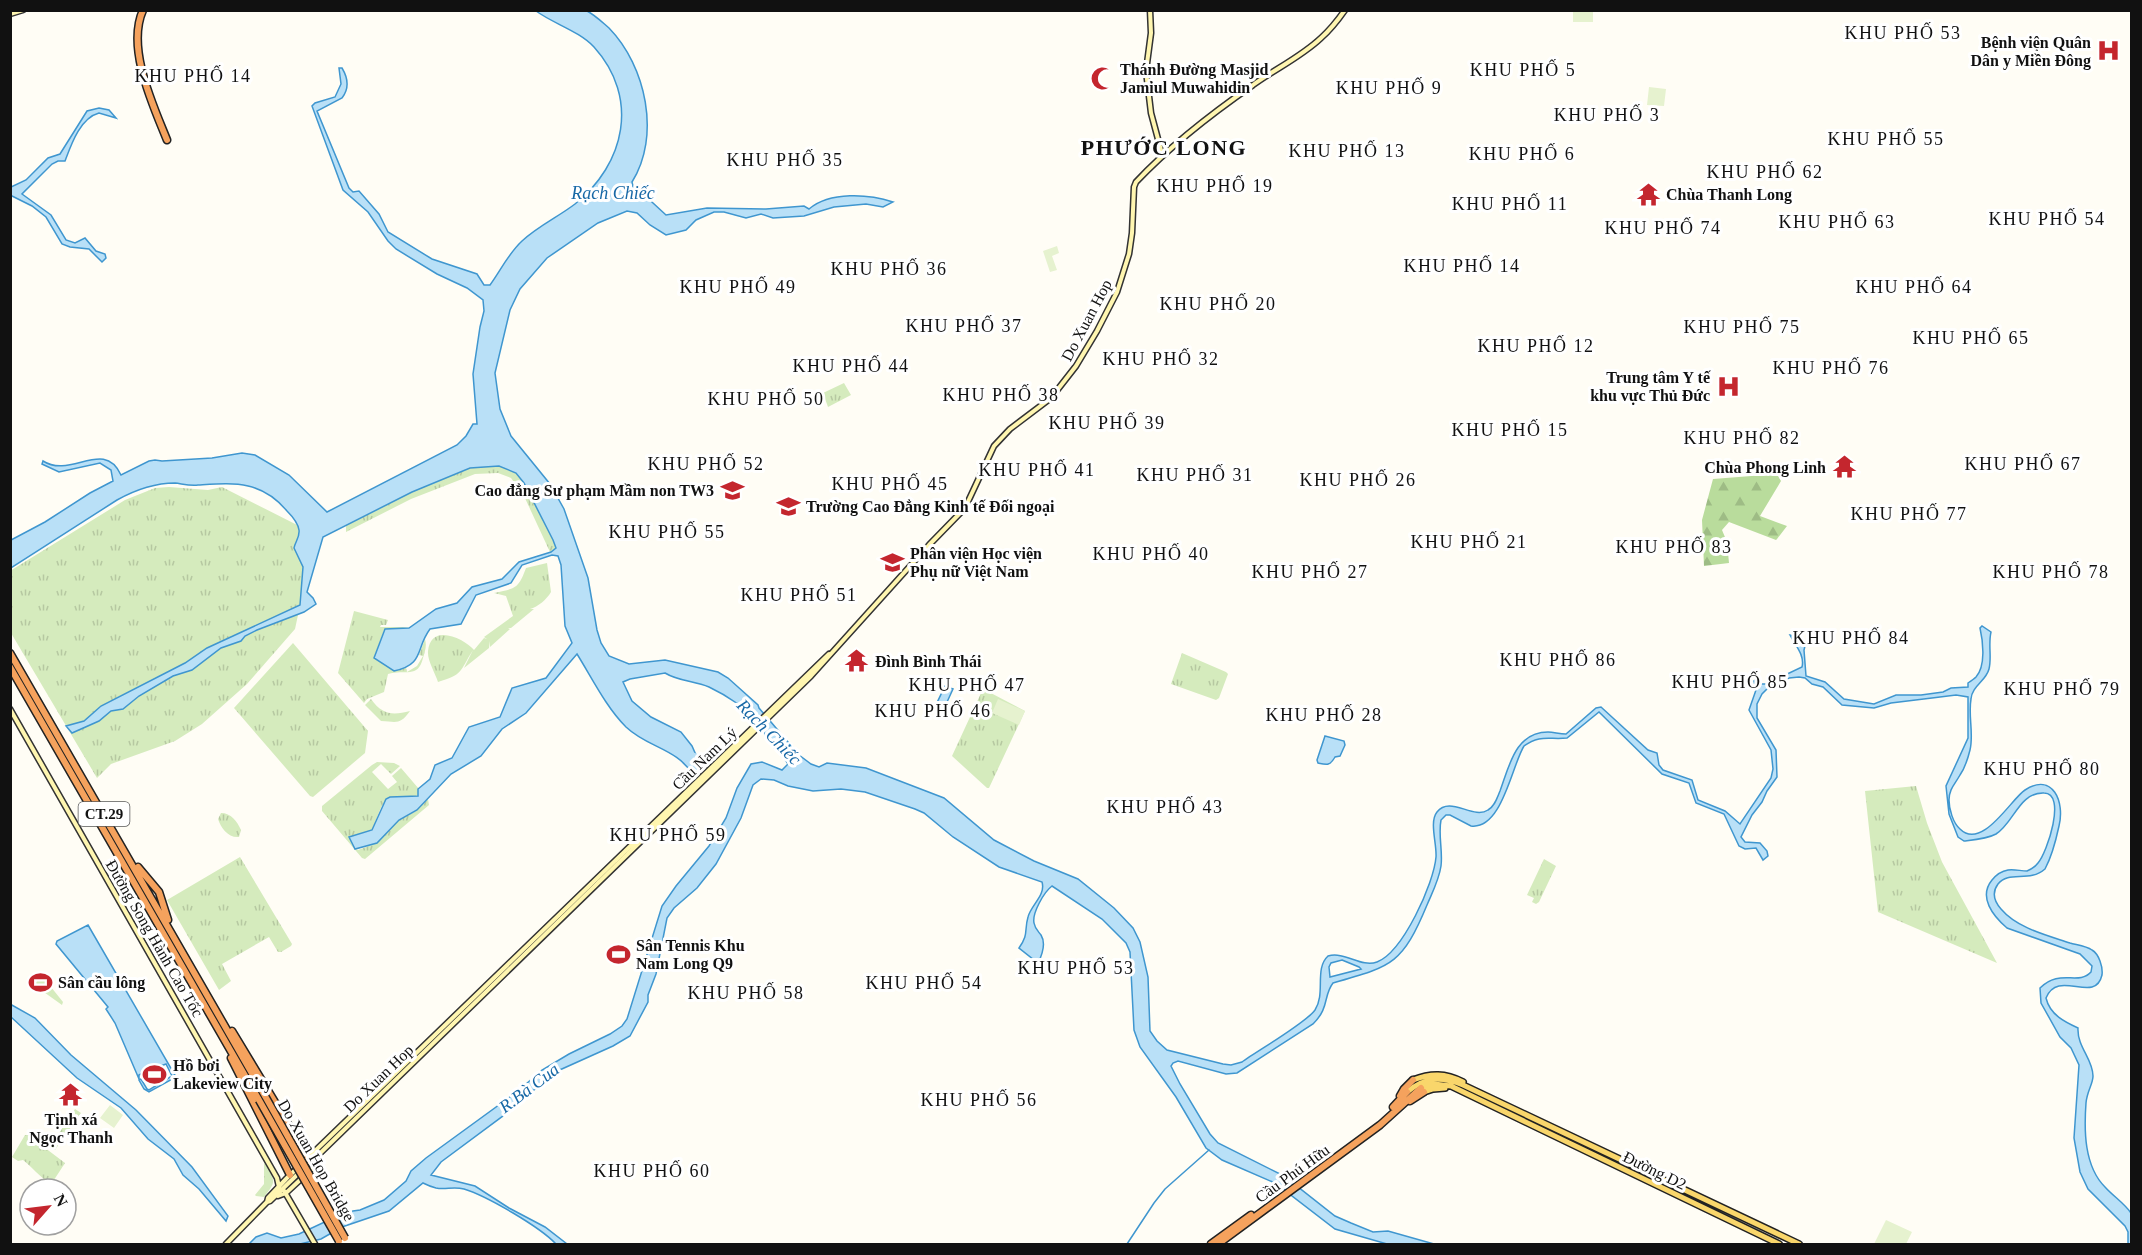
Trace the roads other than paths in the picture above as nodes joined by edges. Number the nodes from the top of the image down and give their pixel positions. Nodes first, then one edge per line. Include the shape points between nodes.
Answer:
1 (15, 10) edge
2 (23, 10) edge
3 (143, 10) edge
4 (1150, 10) edge
5 (1345, 10) edge
6 (10, 13) edge
7 (166, 140) dead end
8 (1162, 154) junction
9 (10, 653) edge
10 (14, 668) edge
11 (790, 693) joint
12 (10, 709) edge
13 (610, 867) joint
14 (180, 962) junction
15 (189, 962) junction
16 (1413, 1080) joint
17 (1422, 1090) joint
18 (1407, 1092) joint
19 (262, 1098) junction
20 (1395, 1108) junction
21 (1522, 1116) junction
22 (1527, 1121) junction
23 (311, 1157) junction
24 (1615, 1162) junction
25 (288, 1175) junction
26 (277, 1178) junction
27 (283, 1182) junction
28 (282, 1190) junction
29 (267, 1202) junction
30 (342, 1241) edge
31 (1218, 1242) edge
32 (226, 1245) edge
33 (315, 1245) edge
34 (349, 1245) edge
35 (1211, 1245) edge
36 (1779, 1245) edge
37 (1799, 1245) edge

1 - 6 main road
2 - 6 main road
3 - 7 highway via 137,33 140,60
4 - 8 main road via 1146,71 1151,113
5 - 8 main road, Do Xuan Hop via 1306,50
8 - 11 main road, Do Xuan Hop via 1134,184 1129,254 1120,282 1078,363 1050,399 994,446 965,508 825,662
9 - 10 highway, CT.29
10 - 14 highway, CT.29
10 - 15 highway, CT.29
11 - 13 main road, Cầu Nam Lý
12 - 26 main road, Đường Song Hành Cao Tốc
13 - 23 main road, Do Xuan Hop
14 - 19 highway, CT.29
14 - 25 highway
15 - 19 highway, CT.29
15 - 23 highway
16 - 20 highway
16 - 21 main road, Đường D2 via 1431,1074 1454,1077 1518,1108
17 - 20 highway
17 - 21 main road, Đường D2 via 1434,1084 1451,1086 1510,1115
18 - 20 highway
18 - 21 main road, Đường D2 via 1426,1080 1445,1078
19 - 30 highway, Do Xuan Hop Bridge / CT.29, bridge
20 - 31 highway, Cầu Phú Hữu
21 - 22 main road, Đường D2
22 - 24 main road, Đường D2
22 - 24 main road, Đường D2 via 1543,1123
23 - 25 main road
23 - 28 main road, Do Xuan Hop
24 - 36 main road, Đường D2
24 - 37 main road, Đường D2 via 1642,1169
25 - 27 main road
26 - 27 main road, Đường Song Hành Cao Tốc
26 - 28 main road, Đường Song Hành Cao Tốc
27 - 28 main road
28 - 29 main road, Do Xuan Hop
28 - 29 main road
28 - 33 main road, Đường Song Hành Cao Tốc
29 - 32 main road, Do Xuan Hop
30 - 34 highway, CT.29
31 - 35 highway, Cầu Phú Hữu

